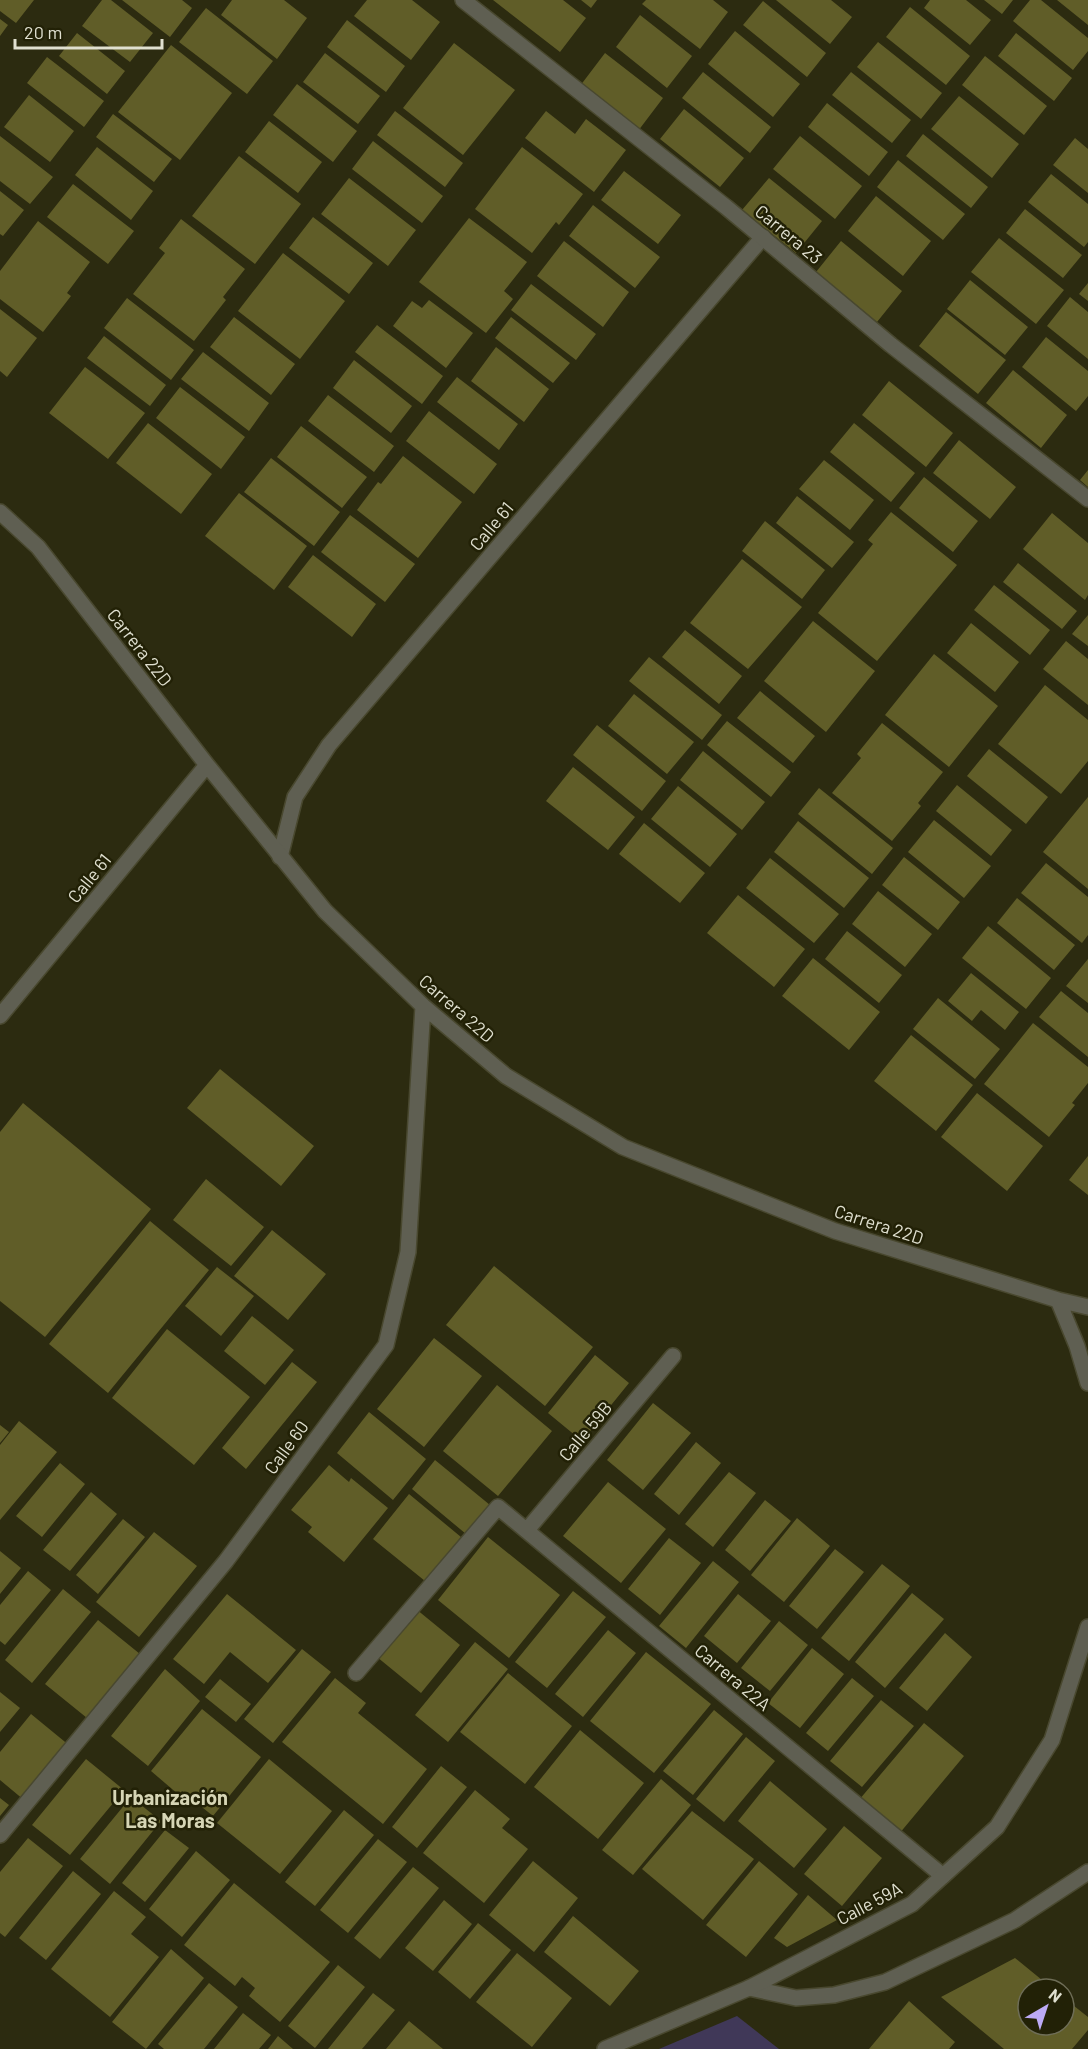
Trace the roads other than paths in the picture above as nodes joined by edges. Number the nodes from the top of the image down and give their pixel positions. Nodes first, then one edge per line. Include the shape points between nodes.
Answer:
1 (463, 0) edge
2 (763, 237) junction
3 (1088, 499) edge
4 (0, 512) edge
5 (207, 765) junction
6 (280, 857) junction
7 (423, 1006) junction
8 (0, 1016) edge
9 (1058, 1300) junction
10 (1088, 1307) edge
11 (673, 1356) dead end
12 (1088, 1383) edge
13 (527, 1530) junction
14 (1088, 1627) edge
15 (356, 1673) dead end
16 (0, 1835) edge
17 (1088, 1872) edge
18 (943, 1876) junction
19 (749, 1988) junction
20 (605, 2049) edge

1 - 2 street, Carrera 23
2 - 3 street, Carrera 23 via 891,345
2 - 6 street, Calle 61 via 329,745 295,797
4 - 5 street, Carrera 22D via 38,547
5 - 6 street, Carrera 22D
5 - 8 street, Calle 61
6 - 7 street, Carrera 22D via 325,911
7 - 9 street, Carrera 22D via 506,1076 623,1147 835,1231
7 - 16 street, Calle 60 via 408,1252 386,1345 226,1562
9 - 10 street, Carrera 22D
9 - 12 street
11 - 13 street, Calle 59B
13 - 15 street, Carrera 22A via 498,1507
13 - 18 street, Carrera 22A
14 - 18 street, Calle 59A via 1052,1740 997,1827
17 - 19 street via 1015,1920 885,1982 834,1995 796,1998
18 - 19 street, Calle 59A via 912,1904
19 - 20 street, Calle 59A

